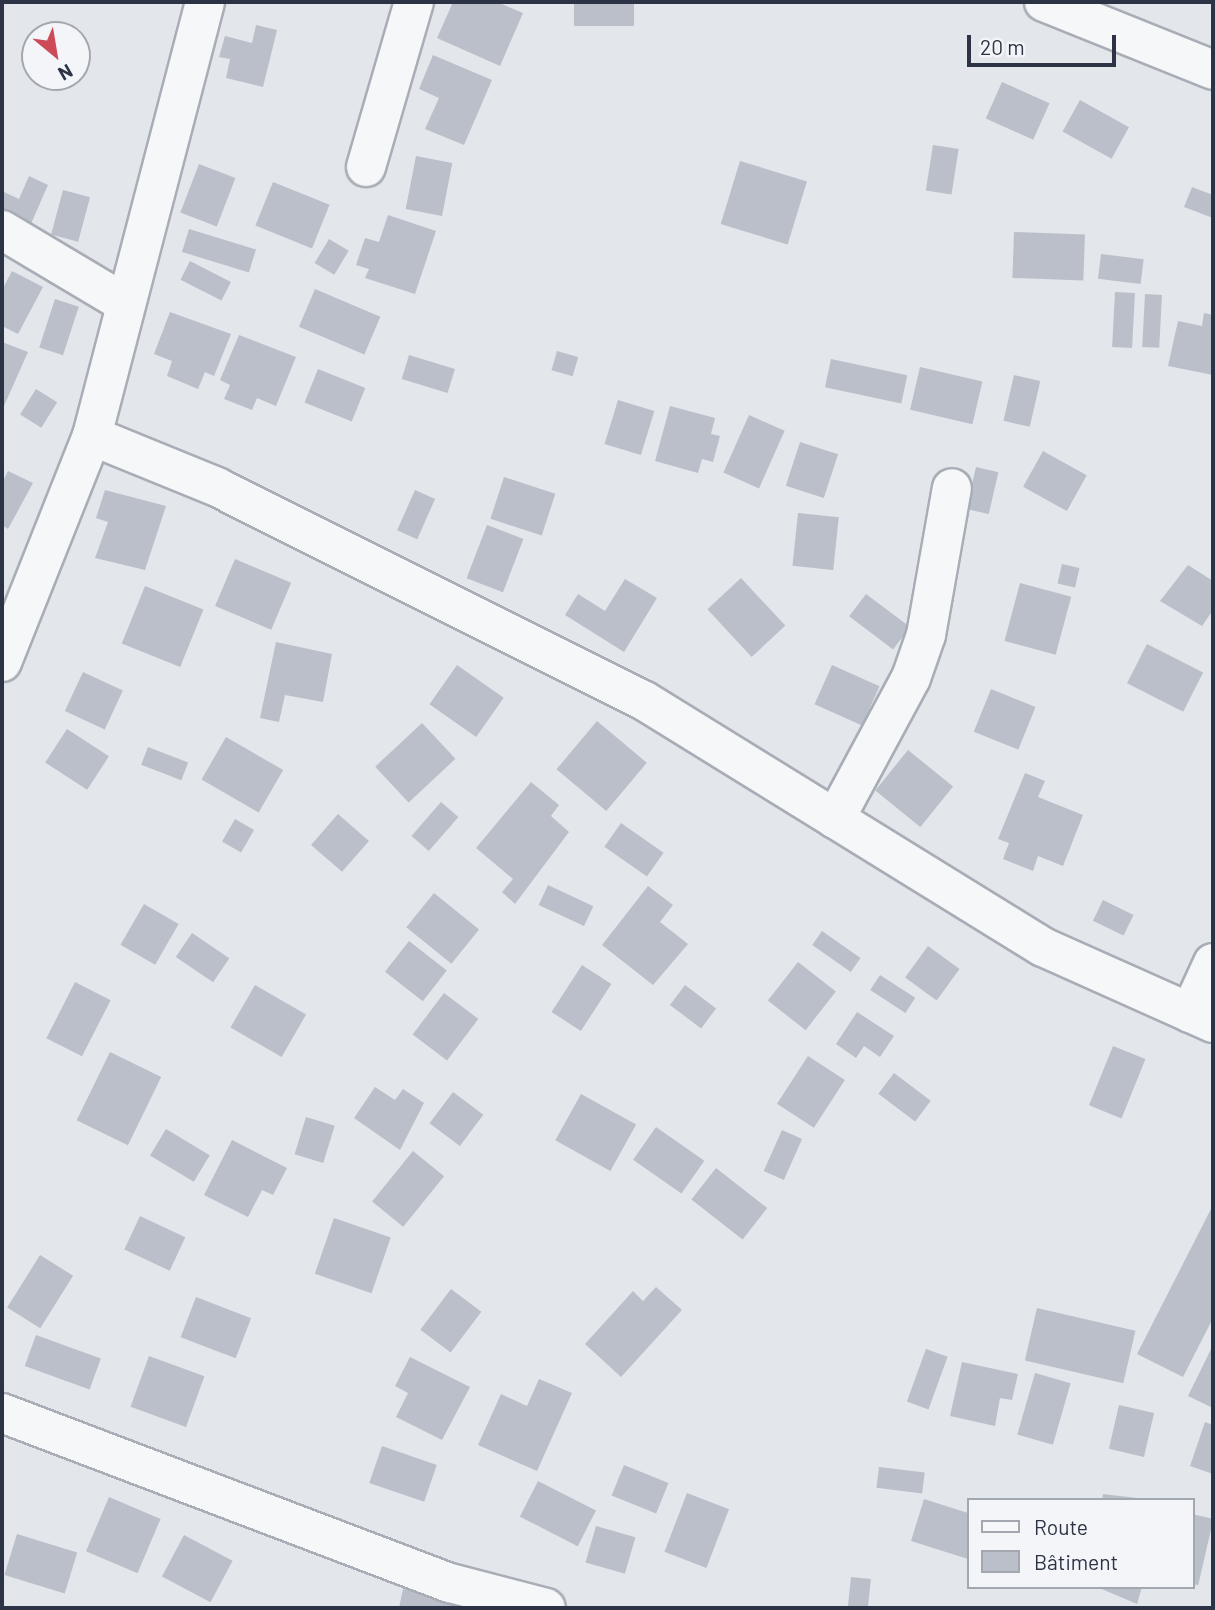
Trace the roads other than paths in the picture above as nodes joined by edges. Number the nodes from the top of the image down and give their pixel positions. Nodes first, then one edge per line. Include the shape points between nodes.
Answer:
1 (205, 2) edge
2 (414, 2) edge
3 (1044, 2) edge
4 (1213, 69) edge
5 (366, 167) dead end
6 (2, 230) edge
7 (126, 304) junction
8 (92, 436) junction
9 (952, 488) dead end
10 (2, 662) edge
11 (835, 819) junction
12 (1213, 963) edge
13 (1202, 1018) edge
14 (2, 1413) edge
15 (546, 1608) edge

1 - 7 street
2 - 5 street
3 - 4 street
6 - 7 street
7 - 8 street
8 - 10 street
8 - 11 street via 217,487 643,700
9 - 11 street via 915,667
11 - 13 street via 1043,947
12 - 13 street
14 - 15 street via 450,1583

